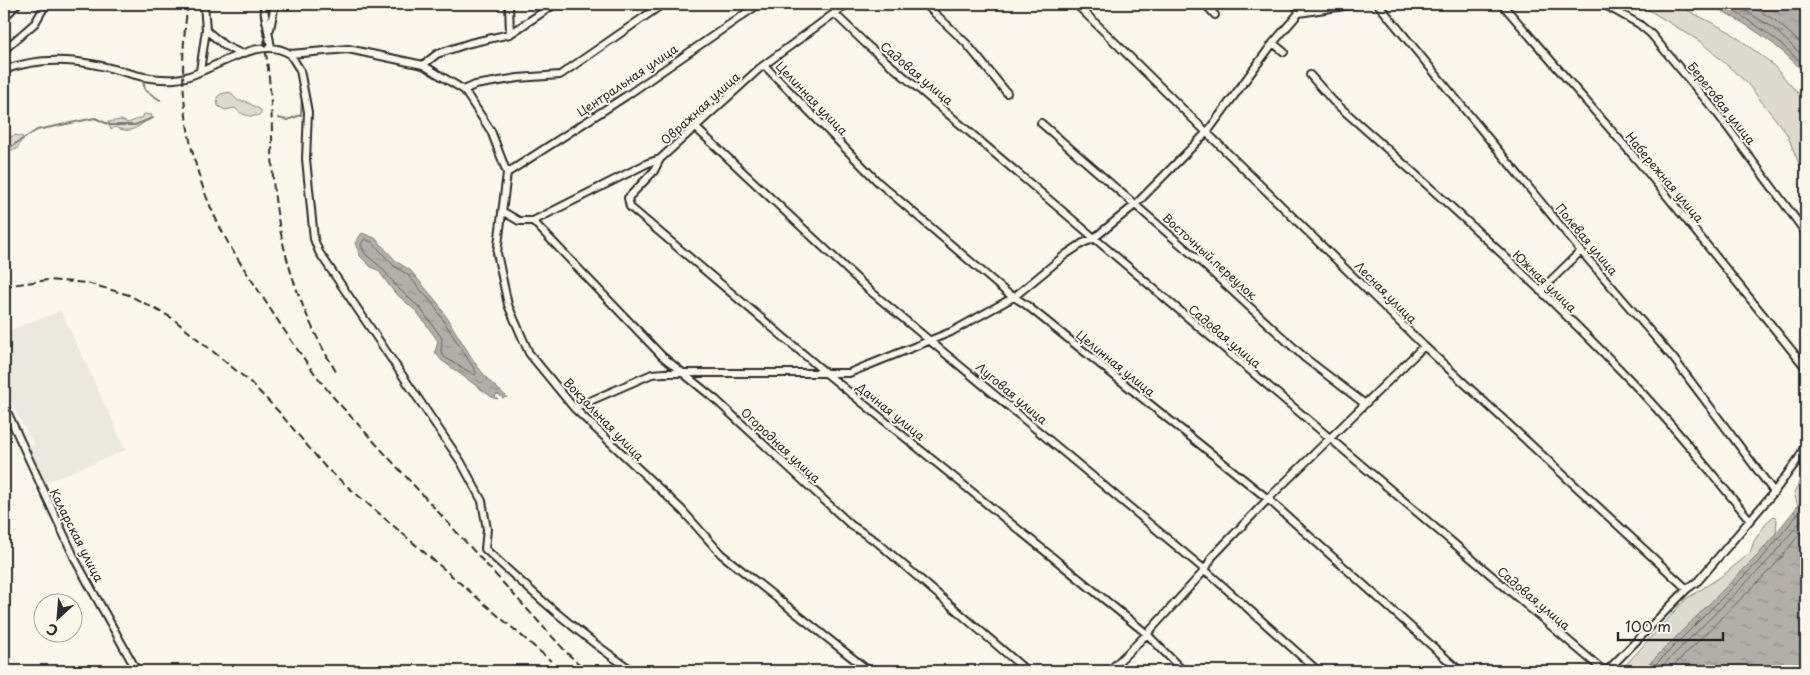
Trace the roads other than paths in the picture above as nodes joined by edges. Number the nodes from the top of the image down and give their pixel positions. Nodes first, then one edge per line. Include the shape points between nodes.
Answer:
1 (17, 4) edge
2 (46, 4) edge
3 (204, 4) edge
4 (263, 4) edge
5 (275, 4) edge
6 (509, 4) edge
7 (555, 4) edge
8 (759, 4) edge
9 (847, 4) edge
10 (925, 4) edge
11 (1076, 4) edge
12 (1205, 4) edge
13 (1296, 4) edge
14 (1357, 4) edge
15 (1378, 4) edge
16 (1502, 4) edge
17 (1604, 4) edge
18 (660, 6) dead end
19 (1300, 13) junction
20 (835, 14) junction
21 (1215, 15) dead end
22 (4, 18) edge
23 (206, 30) junction
24 (269, 31) junction
25 (510, 34) junction
26 (1273, 43) junction
27 (271, 47) junction
28 (4, 50) edge
29 (1284, 52) dead end
30 (242, 54) junction
31 (290, 54) junction
32 (423, 65) junction
33 (764, 66) junction
34 (4, 70) edge
35 (200, 71) junction
36 (1310, 75) dead end
37 (464, 90) junction
38 (1007, 93) dead end
39 (1041, 123) dead end
40 (696, 128) junction
41 (1208, 131) junction
42 (660, 159) junction
43 (507, 173) junction
44 (1136, 204) junction
45 (502, 211) junction
46 (533, 221) junction
47 (1806, 233) edge
48 (1093, 239) junction
49 (1581, 252) junction
50 (1540, 291) junction
51 (1014, 297) junction
52 (931, 340) junction
53 (1424, 346) junction
54 (1806, 368) edge
55 (682, 373) junction
56 (827, 374) junction
57 (1365, 404) junction
58 (4, 405) edge
59 (574, 408) junction
60 (1329, 439) junction
61 (1806, 443) edge
62 (1774, 492) junction
63 (1268, 499) junction
64 (1749, 519) junction
65 (1204, 570) junction
66 (1687, 589) junction
67 (1147, 634) junction
68 (137, 671) edge
69 (632, 671) edge
70 (869, 671) edge
71 (1027, 671) edge
72 (1109, 671) edge
73 (1184, 671) edge
74 (1318, 671) edge
75 (1460, 671) edge
76 (1605, 671) edge

1 - 22 street
2 - 28 street via 34,23
3 - 23 street
4 - 24 street
5 - 24 street
6 - 25 street
7 - 25 street
8 - 43 street, Центральная улица
9 - 20 street, Овражная улица
10 - 38 street via 966,43
11 - 41 street, Лесная улица
12 - 21 street
13 - 19 street
14 - 19 street
15 - 49 street, Полевая улица
16 - 54 street, Набережная улица via 1650,175
17 - 47 street, Береговая улица via 1651,34 1717,113
18 - 37 street via 560,75 518,78
19 - 26 street
20 - 33 street, Овражная улица
20 - 48 street, Садовая улица
23 - 30 street via 224,46
23 - 35 street
24 - 27 street
25 - 32 street via 437,54
26 - 29 street
26 - 41 street
27 - 30 street
27 - 31 street
30 - 35 street
31 - 32 street via 348,49
31 - 69 street via 300,70 308,112 306,159 314,239 320,252 461,462 482,501 487,529 485,548 538,598
32 - 37 street, Вокзальная улица
33 - 40 street, Овражная улица
33 - 51 street, Целинная улица via 878,182
34 - 35 street via 28,63 58,61 96,65 153,80 182,78
36 - 50 street, Южная улица via 1333,101
37 - 43 street, Вокзальная улица via 491,131
39 - 44 street, Восточный переулок
40 - 42 street, Овражная улица
40 - 52 street, Луговая улица via 869,290
41 - 44 street
41 - 53 street, Лесная улица
42 - 46 street, Овражная улица
42 - 56 street, Дачная улица via 654,171 628,198 630,207
43 - 45 street, Вокзальная улица
44 - 48 street
44 - 57 street, Восточный переулок via 1304,358
45 - 46 street via 519,221
45 - 59 street, Вокзальная улица via 496,253 508,305 530,353
46 - 55 street, Огородная улица
48 - 51 street via 1083,242
48 - 60 street, Садовая улица
49 - 50 street
49 - 62 street, Полевая улица via 1674,359
50 - 64 street, Южная улица via 1631,381
51 - 52 street
51 - 63 street, Целинная улица
52 - 56 street via 849,373
52 - 65 street, Луговая улица
53 - 57 street
53 - 66 street, Лесная улица
55 - 56 street
55 - 59 street via 652,374
55 - 71 street, Огородная улица via 716,400 851,525 877,542
56 - 67 street, Дачная улица
57 - 60 street
58 - 68 street, Каларская улица via 77,563
59 - 70 street, Вокзальная улица via 682,510 722,554
60 - 63 street
60 - 76 street, Садовая улица
61 - 62 street
62 - 64 street
63 - 65 street via 1212,557
63 - 75 street, Целинная улица
64 - 66 street via 1698,581
65 - 67 street
65 - 74 street, Луговая улица
66 - 76 street
67 - 72 street
67 - 73 street, Дачная улица

